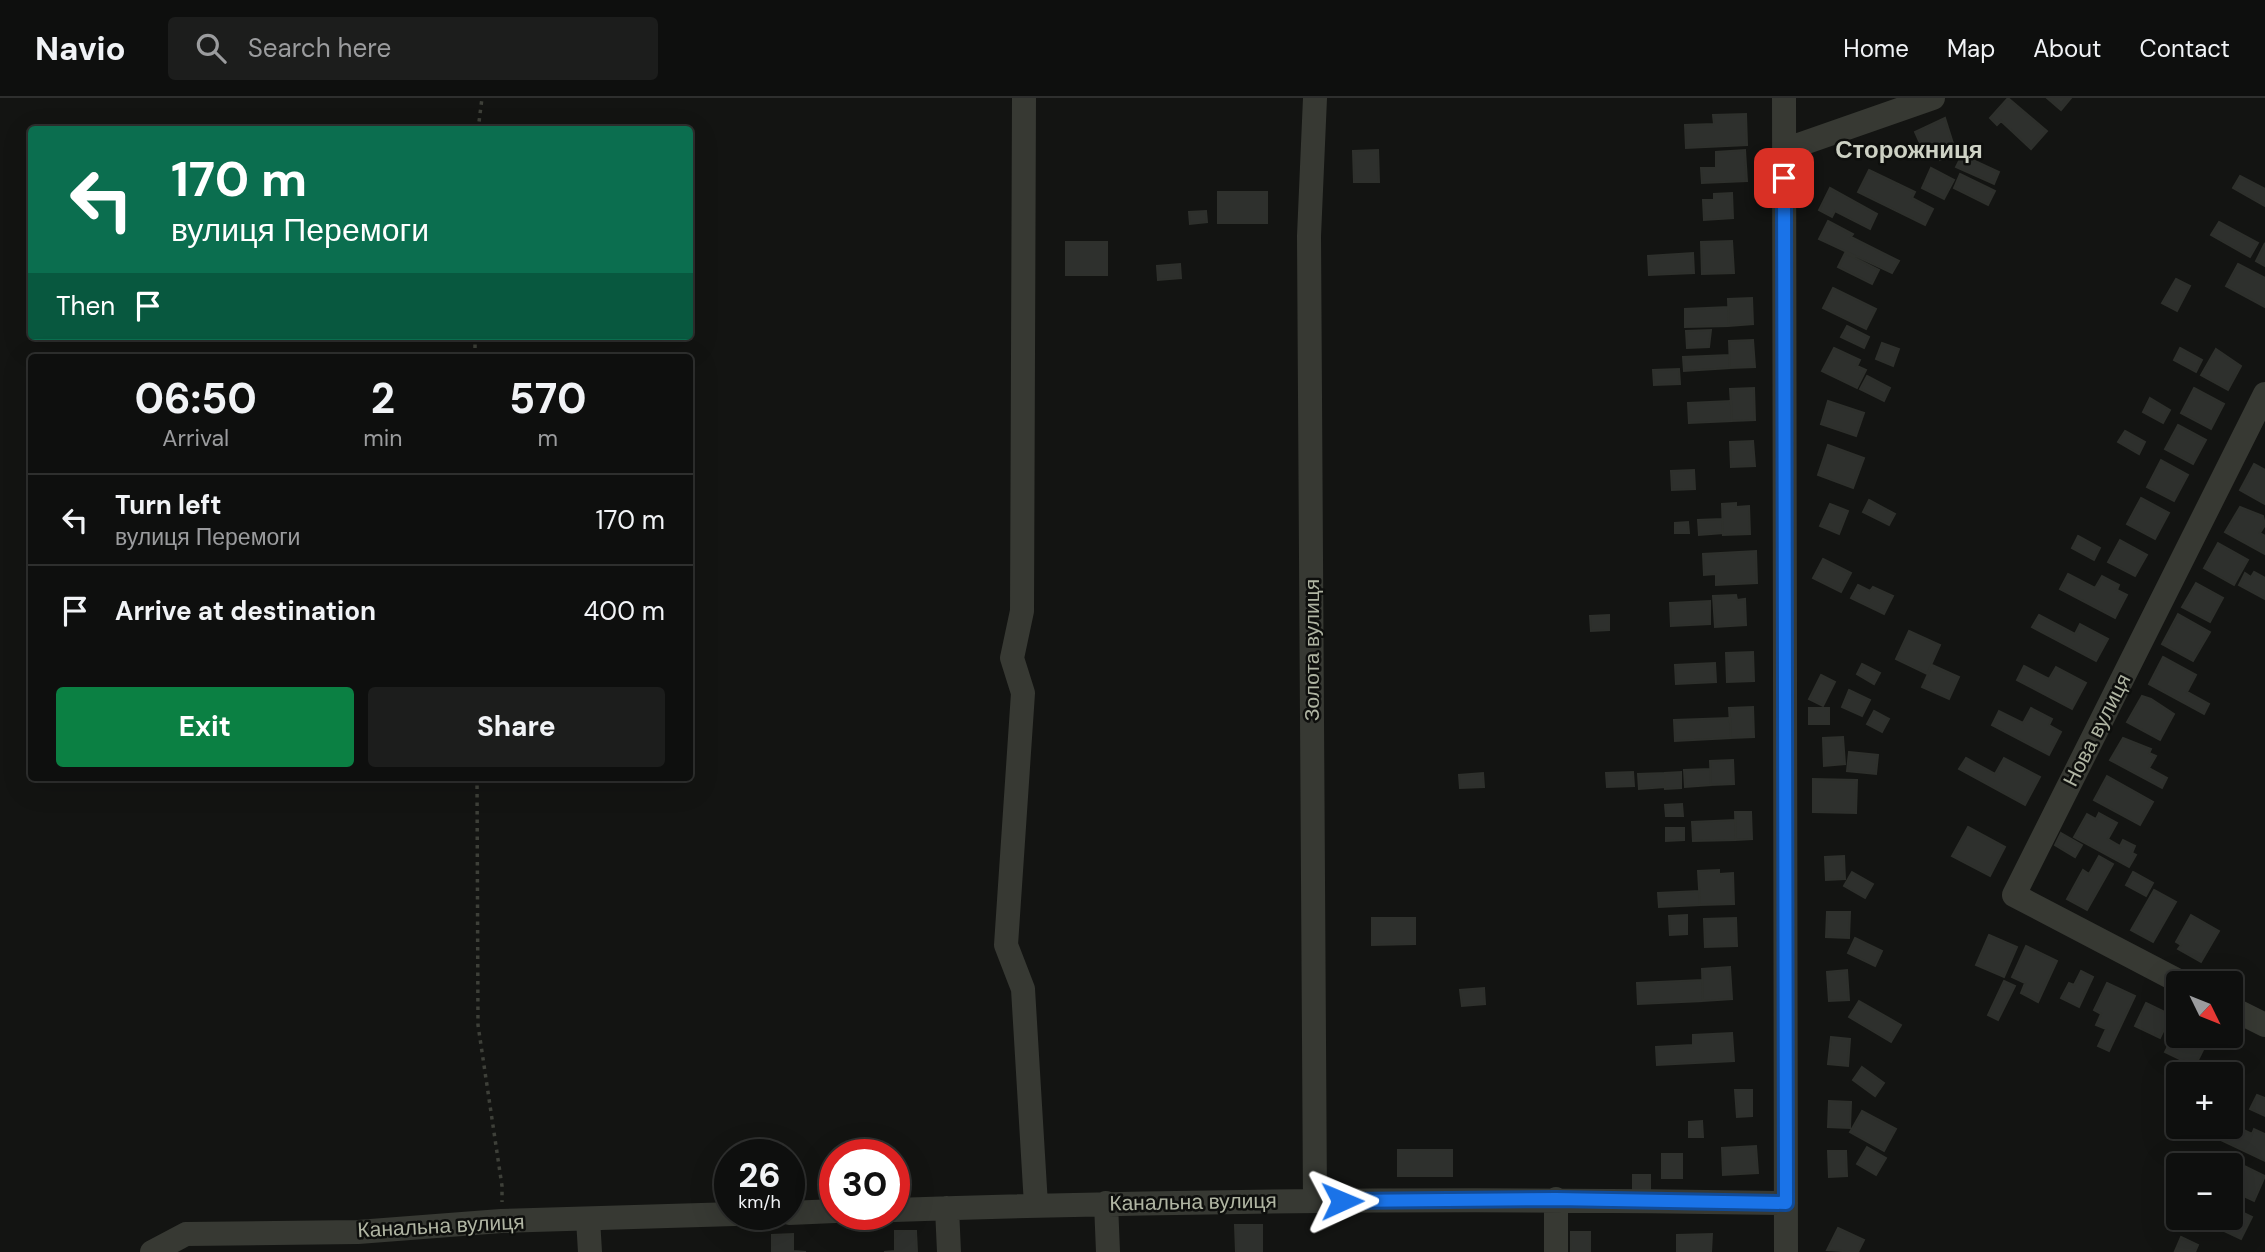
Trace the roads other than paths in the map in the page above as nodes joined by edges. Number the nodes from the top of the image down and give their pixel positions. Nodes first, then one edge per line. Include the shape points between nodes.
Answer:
1 (1024, 98) edge
2 (1315, 98) edge
3 (1784, 98) edge
4 (1933, 98) edge
5 (1784, 150) junction
6 (2265, 394) edge
7 (2166, 975) edge
8 (2244, 1014) edge
9 (2265, 1025) edge
10 (1556, 1199) junction
11 (1315, 1201) junction
12 (1106, 1203) junction
13 (1786, 1203) junction
14 (1036, 1205) junction
15 (947, 1208) junction
16 (910, 1209) edge
17 (714, 1215) edge
18 (588, 1219) junction
19 (245, 1243) edge
20 (152, 1252) edge
21 (590, 1252) edge
22 (949, 1252) edge
23 (1108, 1252) edge
24 (1556, 1252) edge
25 (1786, 1252) edge

1 - 14 street via 1022,611 1012,658 1023,693 1006,945 1023,989
2 - 11 street, Золота вулиця via 1309,236
3 - 5 street
4 - 5 street
5 - 13 street
6 - 7 street, Нова вулиця via 2014,895
8 - 9 street
10 - 11 street, Канальна вулиця
10 - 13 street, Канальна вулиця
10 - 24 street
11 - 12 street, Канальна вулиця
12 - 14 street, Канальна вулиця
12 - 23 street
13 - 25 street
14 - 15 street, Канальна вулиця
15 - 16 street, Канальна вулиця
15 - 22 street
17 - 18 street, Канальна вулиця
18 - 19 street, Канальна вулиця via 358,1232 301,1230
18 - 21 street
19 - 20 street, Канальна вулиця via 186,1234

